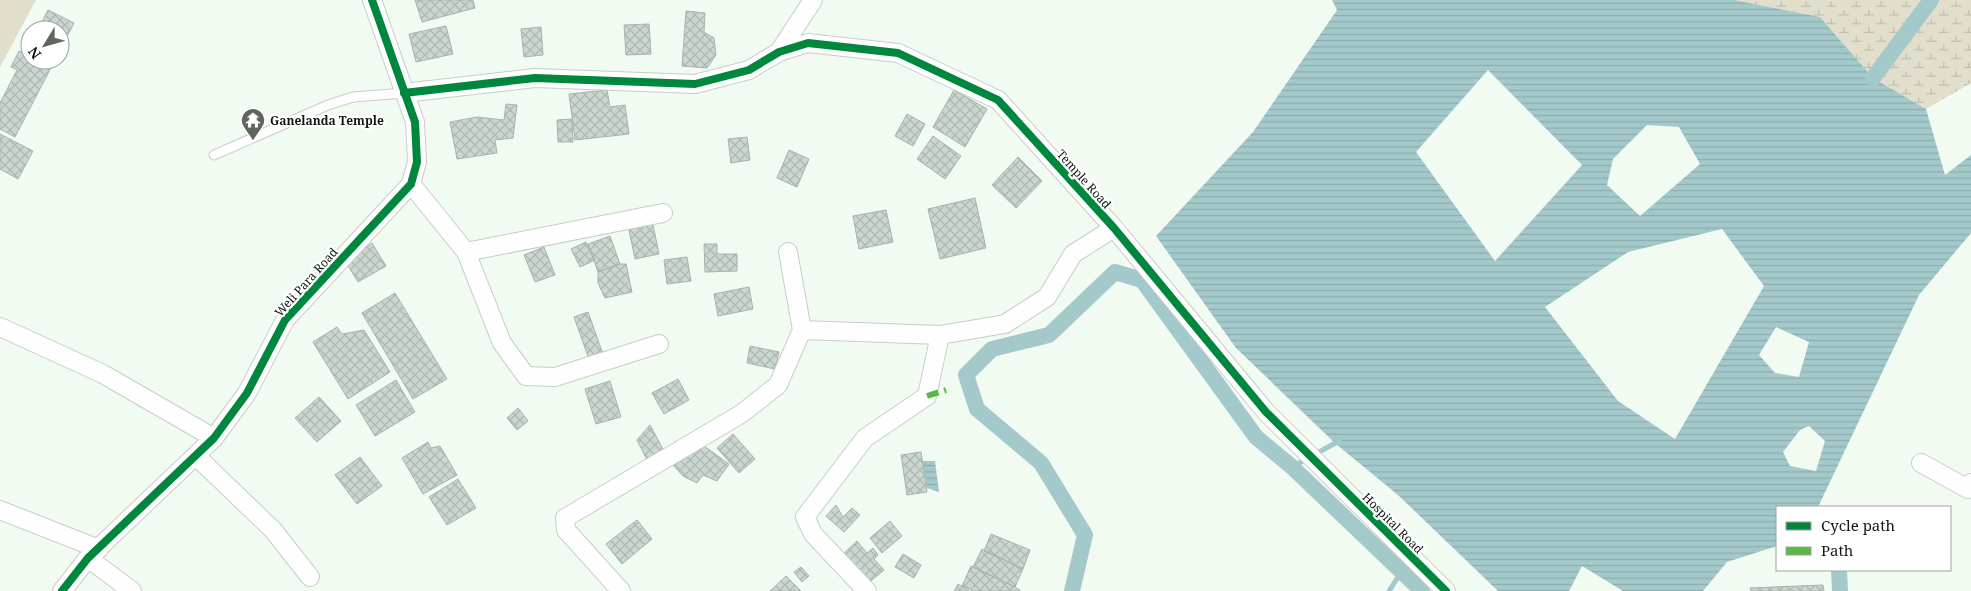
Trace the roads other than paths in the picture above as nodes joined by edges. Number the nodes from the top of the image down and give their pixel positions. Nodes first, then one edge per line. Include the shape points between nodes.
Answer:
1 (372, 0) edge
2 (813, 0) edge
3 (779, 52) junction
4 (404, 93) junction
5 (214, 155) dead end
6 (411, 184) junction
7 (663, 213) dead end
8 (1114, 228) junction
9 (466, 252) junction
10 (788, 252) dead end
11 (0, 327) edge
12 (802, 330) junction
13 (940, 335) junction
14 (659, 344) dead end
15 (1282, 429) joint
16 (214, 438) junction
17 (196, 456) junction
18 (1921, 463) dead end
19 (1971, 484) edge
20 (0, 510) edge
21 (94, 553) junction
22 (310, 577) dead end
23 (62, 591) edge
24 (132, 591) edge
25 (621, 591) edge
26 (867, 591) edge
27 (1446, 591) edge

1 - 4 street
2 - 3 street
3 - 4 street via 749,70 695,84 536,78
3 - 8 street, Temple Road via 808,43 898,53 998,100
4 - 5 lane via 353,97 328,105
4 - 6 street via 415,122 416,162
6 - 9 street
6 - 16 street, Weli Para Road via 285,320 247,393
7 - 9 street
8 - 13 street via 1073,254 1047,297 1005,324
8 - 15 street, Temple Road
9 - 14 street via 502,343 526,376 555,378
10 - 12 street
11 - 16 street via 103,374
12 - 13 street
12 - 25 street via 778,385 741,414 565,518 566,530
13 - 26 street via 927,396 865,438 805,518 813,534
15 - 27 street, Hospital Road
16 - 17 street, Weli Para Road
17 - 21 street, Weli Para Road
17 - 22 street via 273,530
18 - 19 street via 1968,489
20 - 21 street
21 - 23 street, Weli Para Road
21 - 24 street

